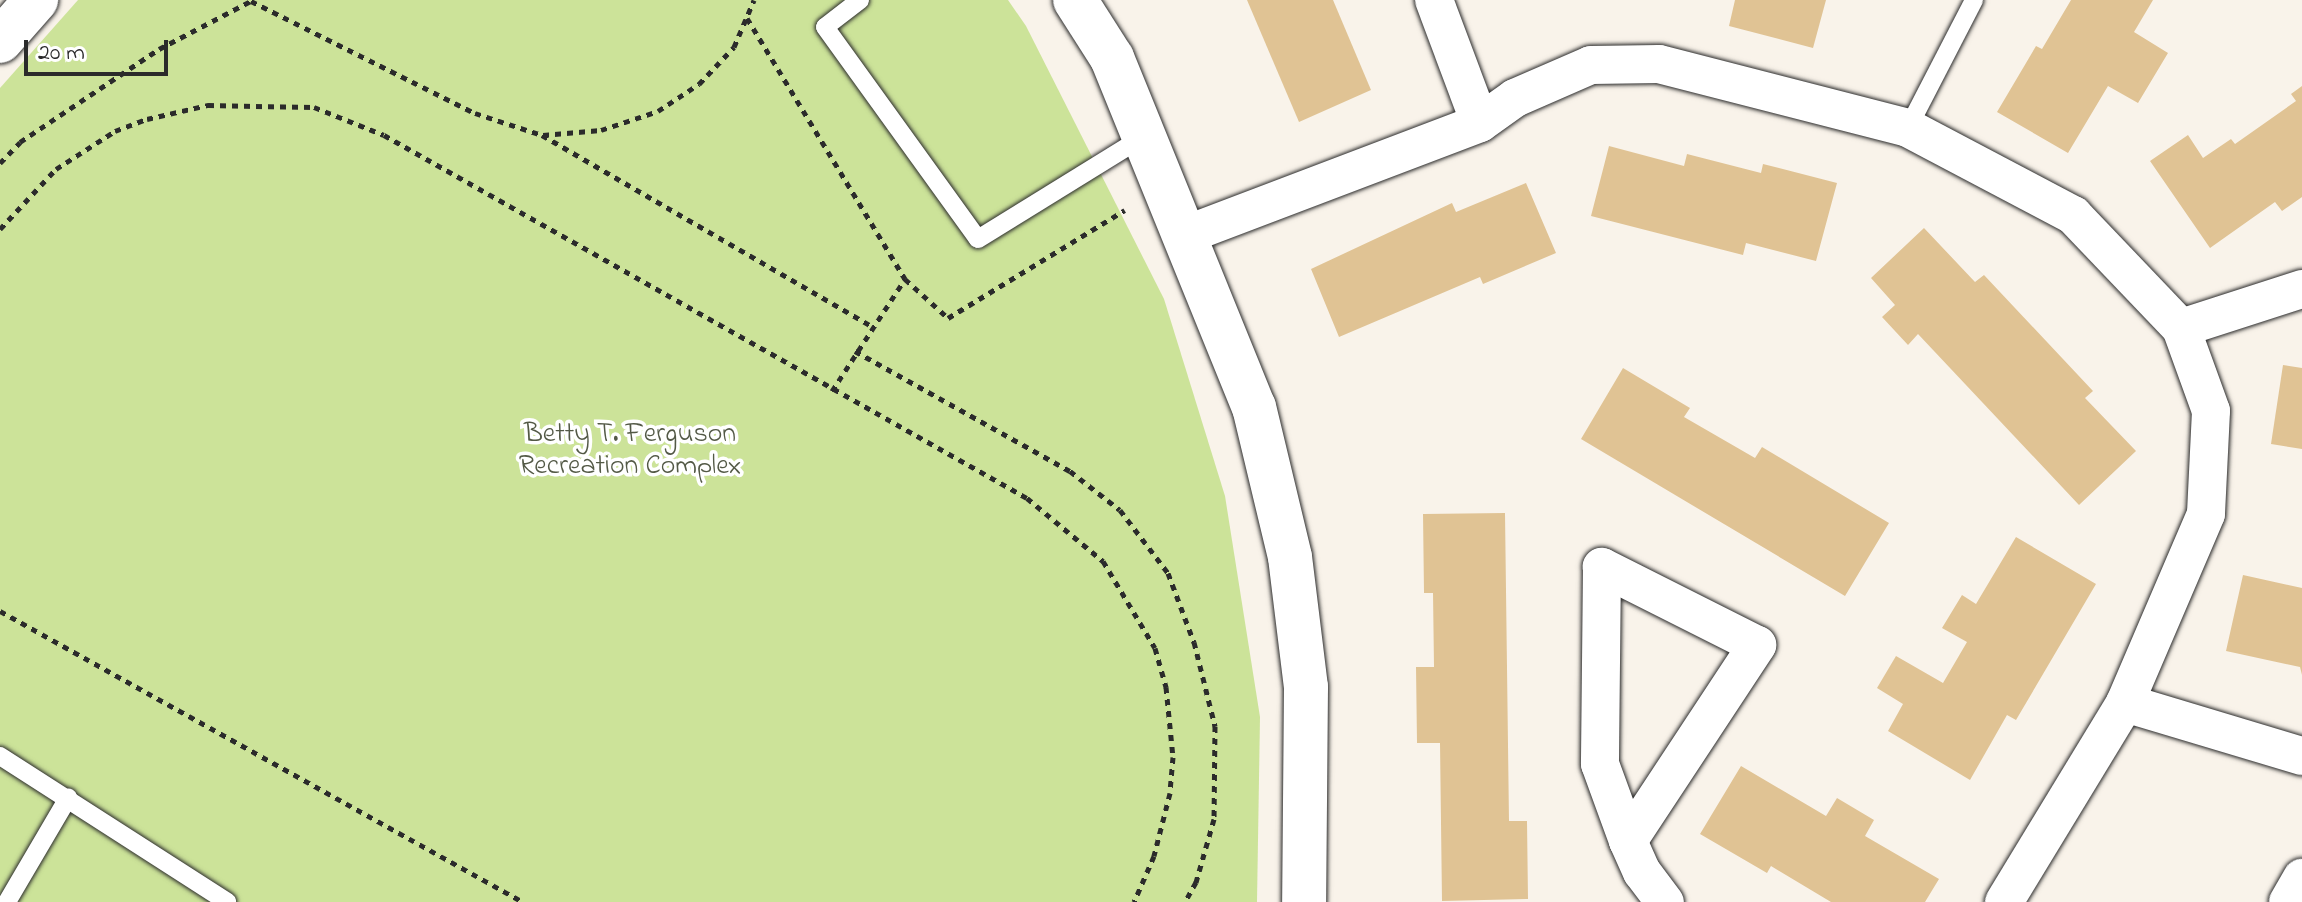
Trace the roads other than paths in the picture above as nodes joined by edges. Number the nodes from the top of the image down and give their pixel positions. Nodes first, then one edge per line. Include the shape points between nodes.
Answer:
1 (36, 0) edge
2 (860, 0) edge
3 (1075, 0) edge
4 (1434, 0) edge
5 (1969, 2) edge
6 (0, 41) edge
7 (1480, 123) junction
8 (1908, 128) junction
9 (1146, 135) junction
10 (1188, 234) junction
11 (2302, 289) edge
12 (2181, 328) junction
13 (2125, 703) junction
14 (0, 756) edge
15 (2302, 756) edge
16 (68, 798) junction
17 (1628, 841) junction
18 (2302, 878) edge
19 (7, 902) edge
20 (227, 902) edge
21 (1304, 902) edge
22 (1665, 902) edge
23 (2004, 902) edge
24 (2288, 902) edge

1 - 6 street
2 - 9 lane via 825,27 978,239
3 - 9 street via 1112,58
4 - 7 street
5 - 8 lane
7 - 8 street via 1515,98 1591,65 1659,64
7 - 10 street
8 - 12 street via 2073,215
9 - 10 street
10 - 21 street via 1254,407 1290,557 1306,687
11 - 12 street
12 - 13 street via 2211,411 2206,514
13 - 15 street
13 - 23 street
14 - 16 lane
16 - 19 lane
16 - 20 lane
17 - 17 street via 1600,764 1602,567 1757,645
17 - 22 street via 1642,872
18 - 24 street

